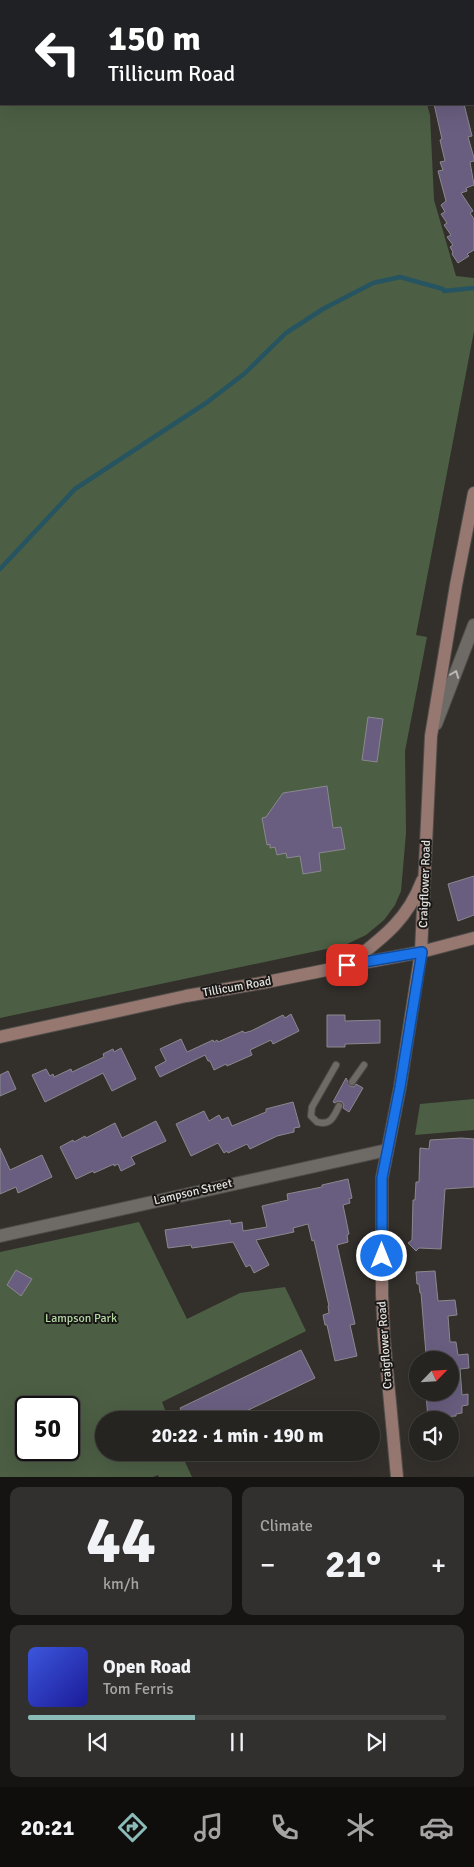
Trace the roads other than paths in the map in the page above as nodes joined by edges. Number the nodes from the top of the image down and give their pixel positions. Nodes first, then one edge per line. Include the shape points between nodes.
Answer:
1 (474, 494) edge
2 (474, 625) edge
3 (432, 736) junction
4 (426, 849) junction
5 (474, 938) edge
6 (422, 952) junction
7 (347, 965) junction
8 (0, 1037) edge
9 (336, 1065) dead end
10 (364, 1065) dead end
11 (352, 1082) dead end
12 (339, 1106) dead end
13 (387, 1150) junction
14 (0, 1236) edge
15 (397, 1477) edge

1 - 3 main road, Craigflower Road
3 -> 2 street, Craigflower Road
3 - 4 main road, Craigflower Road
4 - 6 main road, Craigflower Road
4 - 7 main road via 422,880 409,909 385,936
5 - 6 main road, Tillicum Road
6 - 7 main road, Tillicum Road
6 - 13 main road, Craigflower Road
7 - 8 main road, Tillicum Road
9 - 12 lane via 312,1107 311,1116 325,1124 332,1120
10 - 11 lane
13 - 14 street, Lampson Street
13 - 15 main road, Craigflower Road via 382,1178 382,1294

